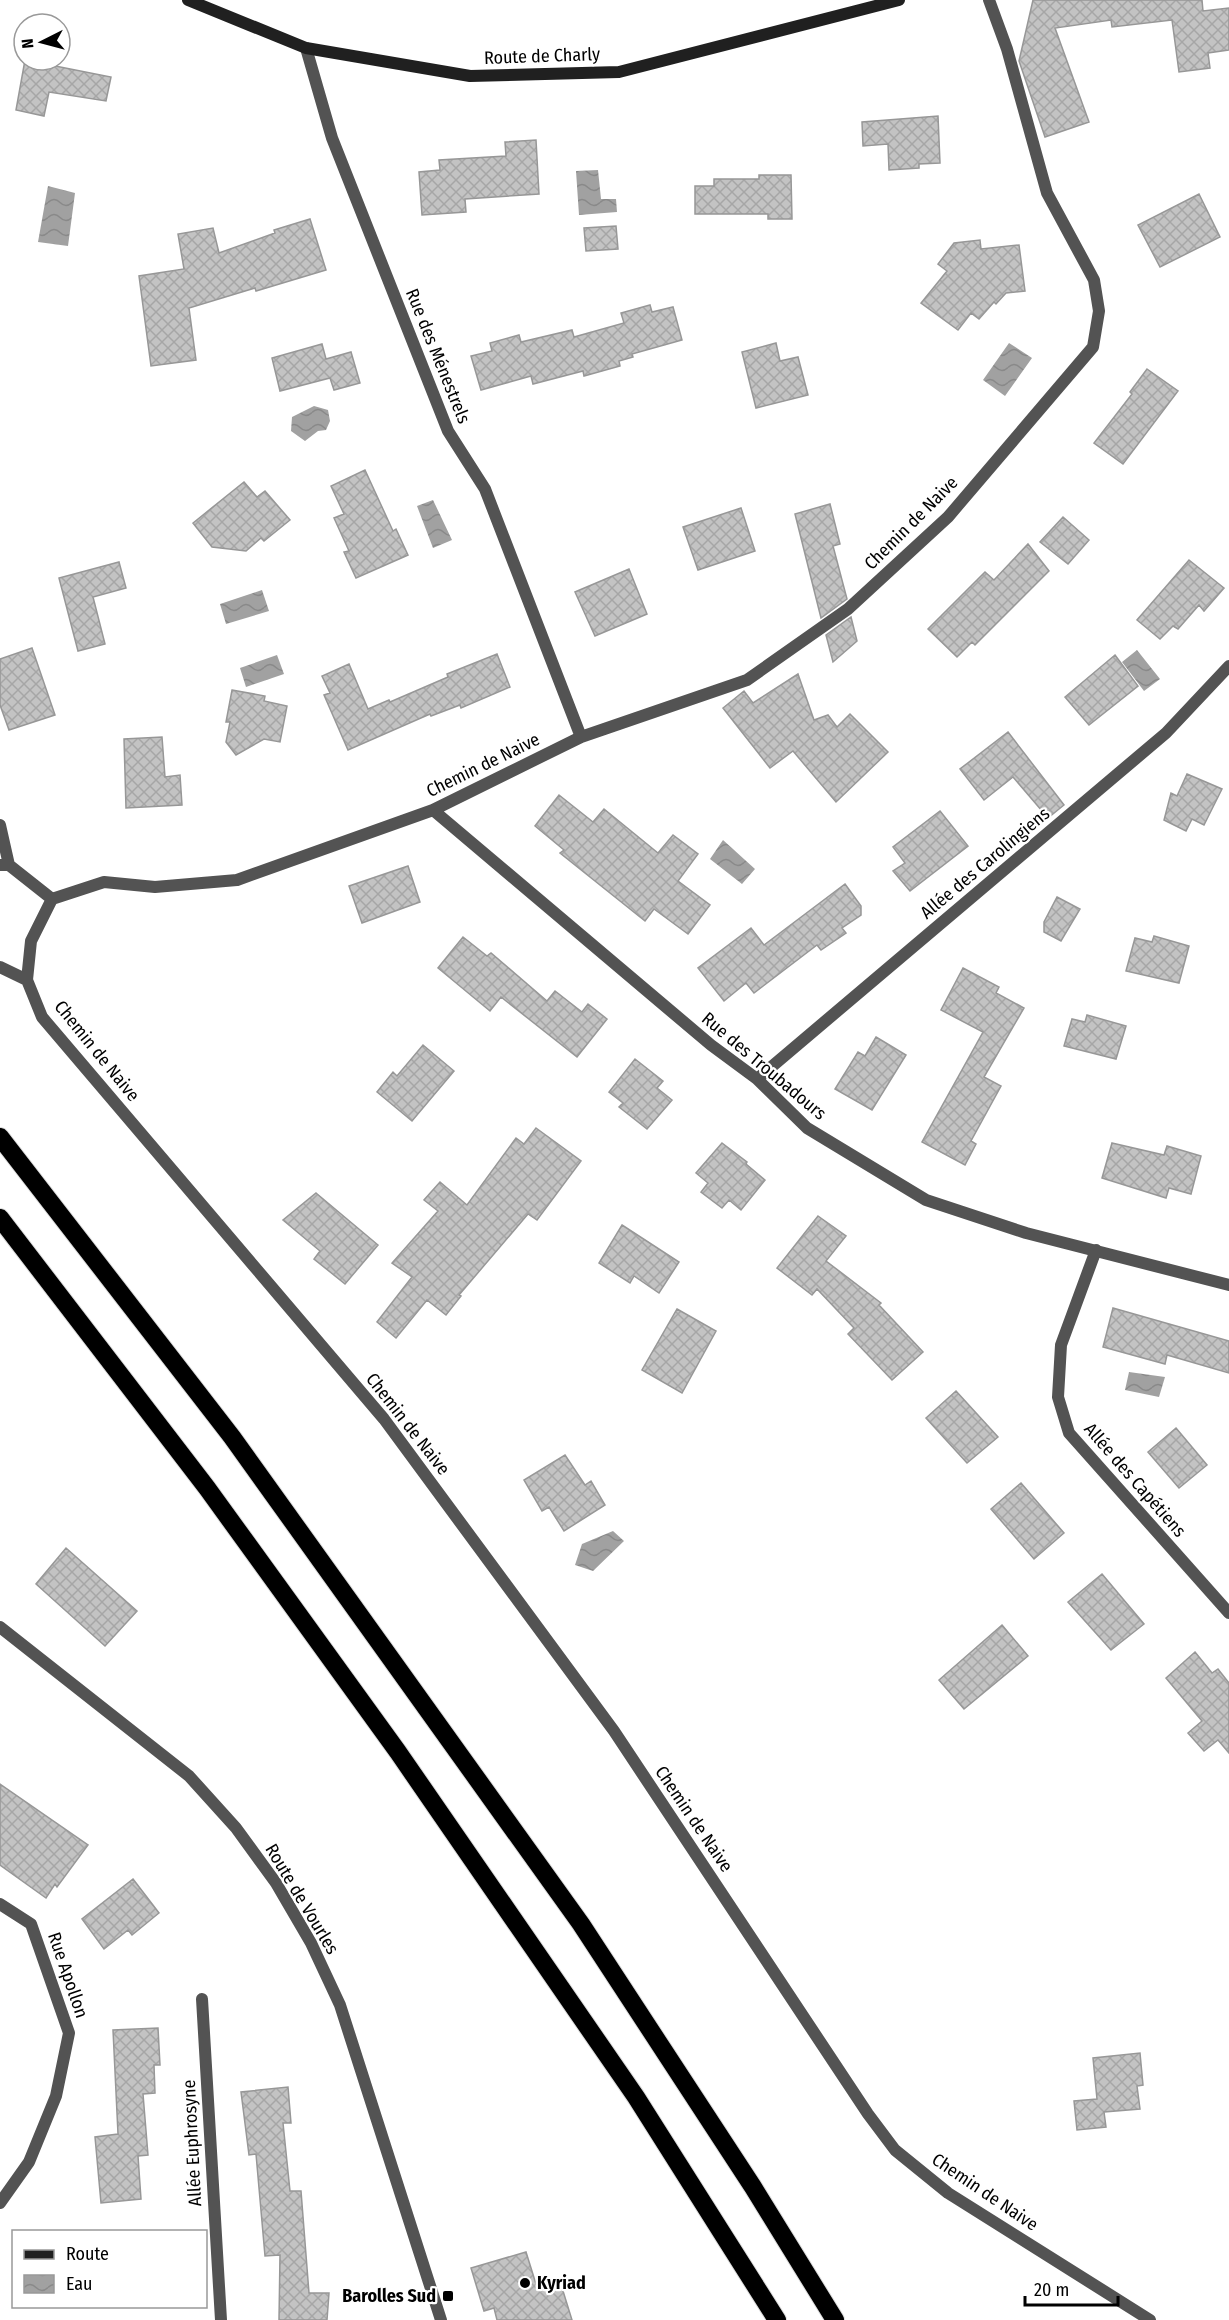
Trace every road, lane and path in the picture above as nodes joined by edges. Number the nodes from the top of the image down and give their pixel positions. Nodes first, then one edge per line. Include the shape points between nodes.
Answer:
1 (188, 0) edge
2 (899, 0) edge
3 (989, 0) edge
4 (306, 48) junction
5 (1229, 666) edge
6 (581, 737) junction
7 (433, 810) junction
8 (0, 825) edge
9 (5, 865) edge
10 (52, 900) junction
11 (0, 967) edge
12 (27, 980) junction
13 (757, 1079) junction
14 (0, 1137) edge
15 (0, 1218) edge
16 (1096, 1250) junction
17 (1229, 1285) edge
18 (1229, 1613) edge
19 (0, 1627) edge
20 (0, 1904) edge
21 (202, 1999) dead end
22 (0, 2203) edge
23 (221, 2320) edge
24 (441, 2320) edge
25 (777, 2320) edge
26 (836, 2320) edge
27 (1150, 2320) edge

1 - 4 main road, Route de Charly
2 - 4 main road, Route de Charly via 619,72 470,76
3 - 6 street, Chemin de Naive via 1007,49 1047,193 1094,280 1099,311 1093,347 948,517 848,609 747,680
4 - 6 street, Rue des Ménestrels via 332,138 448,431 485,489
5 - 13 street, Allée des Carolingiens via 1166,733
6 - 7 street, Chemin de Naive
7 - 10 street, Chemin de Naive via 237,880 155,887 105,882
7 - 13 street, Rue des Troubadours via 711,1045
8 - 9 street
9 - 10 street
10 - 12 street, Chemin de Naive via 31,941
11 - 12 street
12 - 27 street, Chemin de Naive via 42,1017 384,1419 614,1731 868,2114 896,2150 948,2193
13 - 16 street, Rue des Troubadours via 807,1128 926,1200 1026,1233
14 - 26 highway via 232,1437 581,1924
15 - 25 highway via 207,1488 398,1752 636,2097
16 - 17 street, Rue des Troubadours
16 - 18 street, Allée des Capétiens via 1061,1346 1058,1397 1069,1433
19 - 24 street, Route de Vourles via 189,1776 236,1828 276,1883 312,1943 340,2005
20 - 22 street, Rue Apollon via 31,1923 69,2033 56,2096 29,2163
21 - 23 street, Allée Euphrosyne

